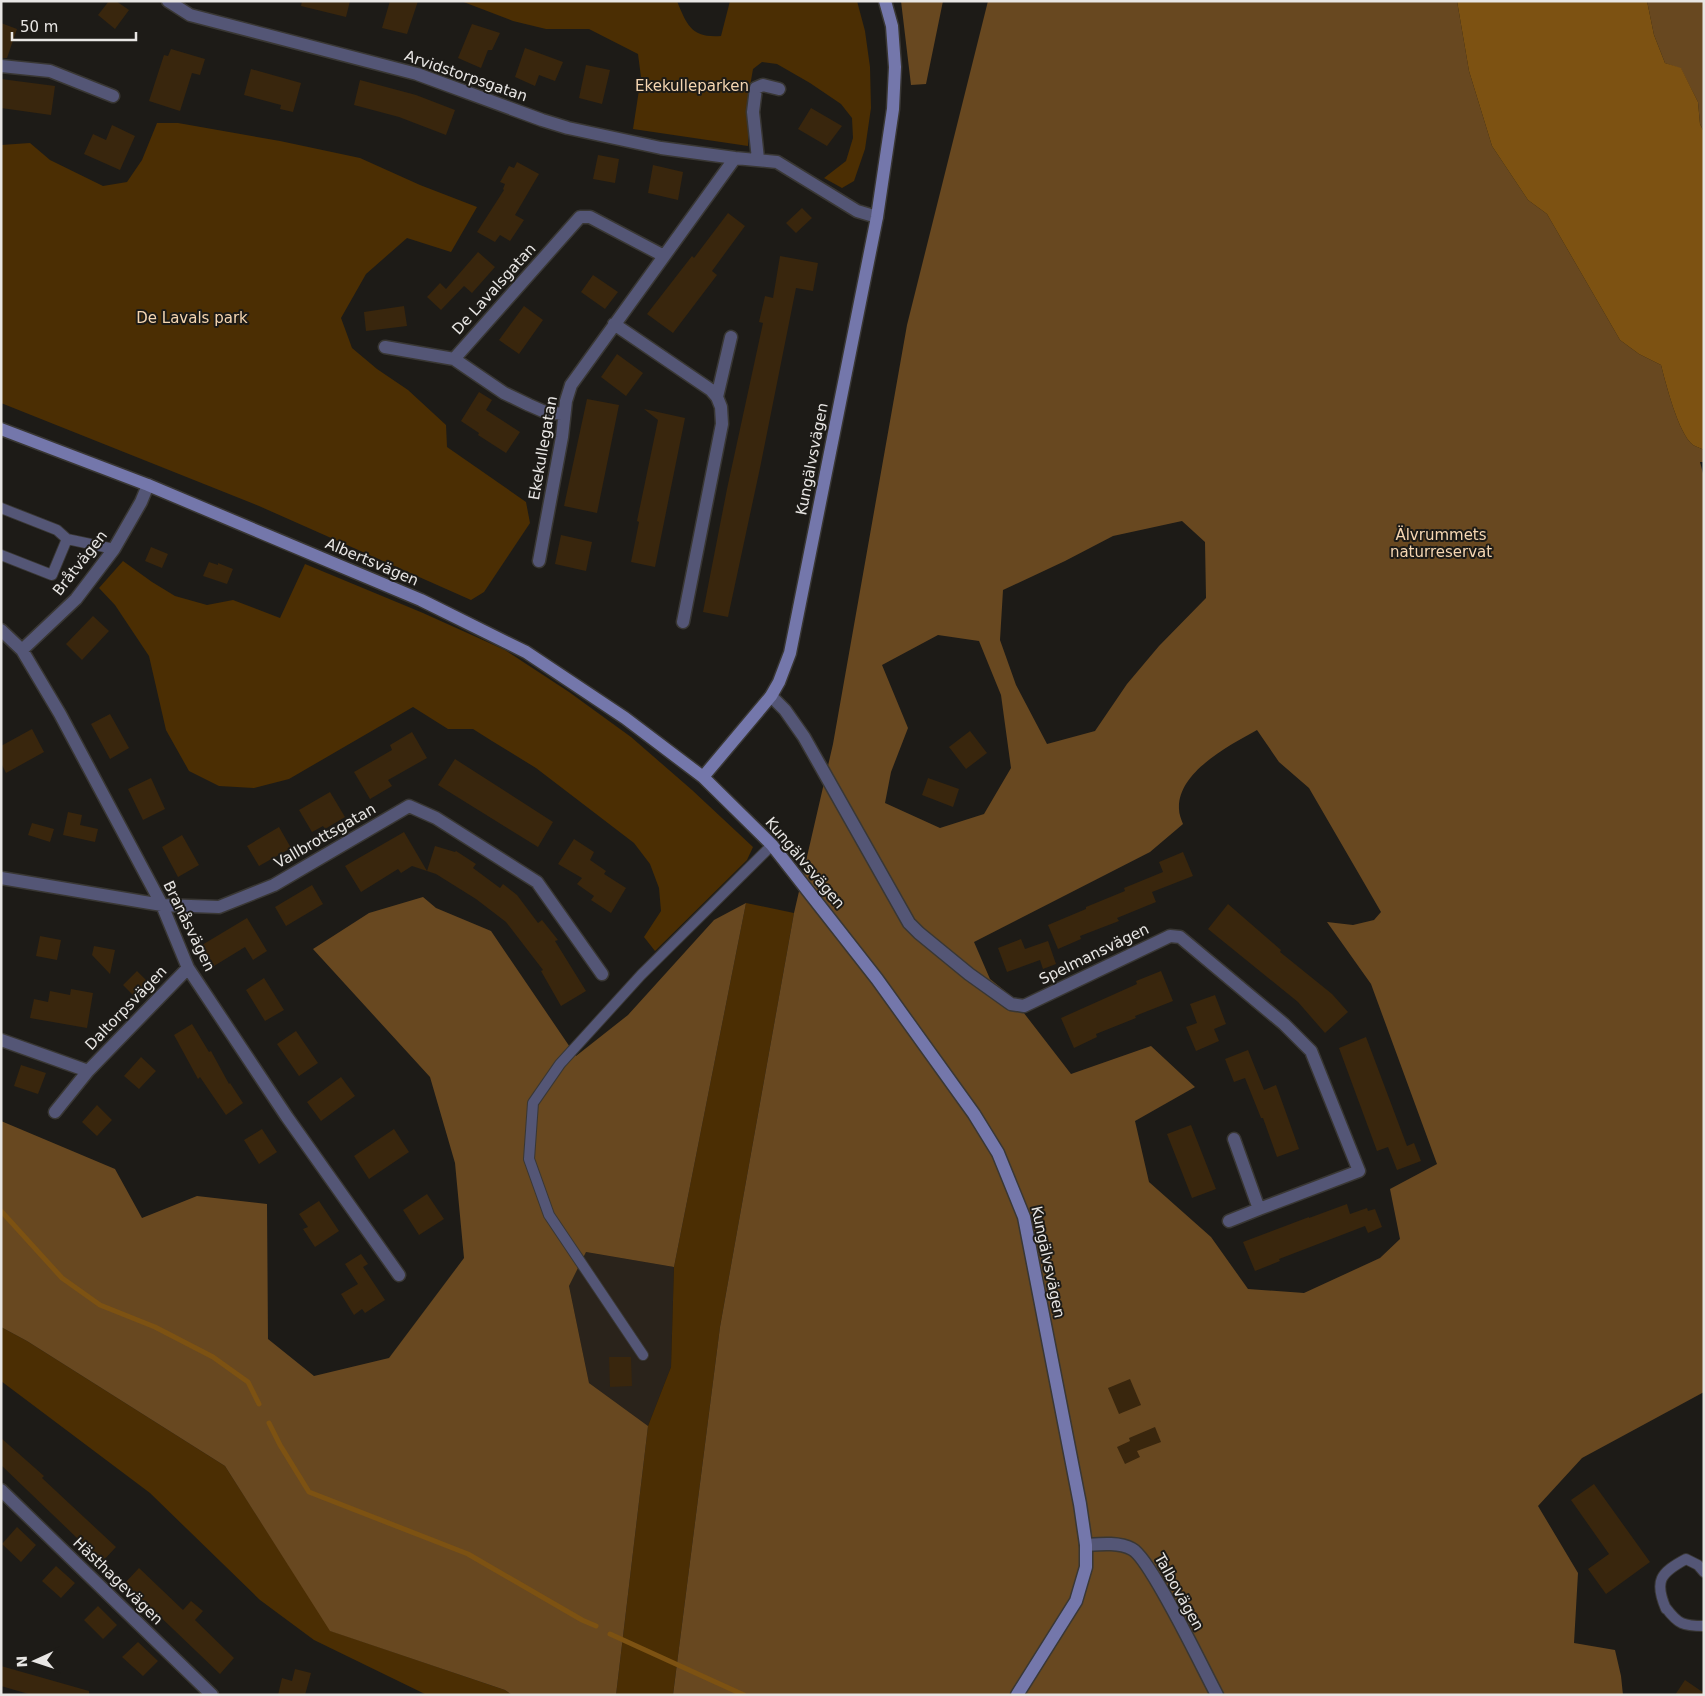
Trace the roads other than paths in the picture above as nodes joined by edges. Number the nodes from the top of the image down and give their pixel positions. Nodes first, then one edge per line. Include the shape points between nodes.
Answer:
1 (168, 1) edge
2 (885, 1) edge
3 (1, 66) edge
4 (779, 89) dead end
5 (113, 96) dead end
6 (735, 158) junction
7 (758, 159) junction
8 (878, 217) junction
9 (664, 256) junction
10 (614, 324) junction
11 (731, 337) dead end
12 (385, 347) dead end
13 (454, 359) junction
14 (717, 397) junction
15 (564, 414) junction
16 (1, 429) edge
17 (148, 485) junction
18 (1, 508) edge
19 (67, 540) junction
20 (114, 549) junction
21 (1, 555) edge
22 (539, 561) dead end
23 (683, 622) dead end
24 (1, 630) edge
25 (22, 650) junction
26 (771, 696) junction
27 (702, 777) junction
28 (772, 845) junction
29 (1, 878) edge
30 (162, 905) junction
31 (188, 968) junction
32 (602, 974) dead end
33 (1, 1040) edge
34 (88, 1071) junction
35 (55, 1112) dead end
36 (1234, 1139) dead end
37 (1259, 1209) junction
38 (1229, 1221) dead end
39 (399, 1275) dead end
40 (643, 1355) dead end
41 (1, 1490) edge
42 (1086, 1545) junction
43 (1704, 1572) edge
44 (1704, 1626) edge
45 (212, 1695) edge
46 (1016, 1695) edge
47 (1217, 1695) edge

1 - 6 street, Arvidstorpsgatan via 190,14 417,74 568,128 661,148
2 - 8 street, Kungälvsvägen via 892,26 895,66 893,109
3 - 5 street via 50,71
4 - 7 street via 763,85 756,88 753,112
6 - 7 street, Arvidstorpsgatan
6 - 9 street, Ekekullegatan
7 - 8 street, Arvidstorpsgatan via 777,162 857,211
8 - 26 street, Kungälvsvägen via 790,653
9 - 10 street, Ekekullegatan
9 - 13 street, De Lavalsgatan via 590,217 580,217
10 - 14 street
10 - 15 street, Ekekullegatan via 571,385
11 - 14 street
12 - 13 street
13 - 15 street, De Lavalsgatan via 529,406
14 - 23 street via 722,424
15 - 22 street, Ekekullegatan
16 - 17 street, Albertsvägen
17 - 20 street, Bråtvägen
17 - 27 street, Albertsvägen via 421,600 493,634 561,674
18 - 19 lane via 57,530
19 - 20 lane
19 - 21 lane via 52,575
20 - 25 street, Bråtvägen via 76,599
24 - 25 street, Branåsvägen
25 - 30 street, Branåsvägen via 60,714
26 - 27 street, Kungälvsvägen
26 - 37 street, Spelmansvägen via 804,737 909,923 969,974 1011,1004 1024,1006 1170,936 1180,937 1311,1050 1359,1171
27 - 28 street, Kungälvsvägen
28 - 40 lane via 635,982 560,1064 533,1103 528,1159 549,1215
28 - 42 street, Kungälvsvägen via 877,979 974,1114 998,1153 1024,1216
29 - 30 street, Vallbrottsgatan
30 - 31 street, Branåsvägen
30 - 32 street, Vallbrottsgatan via 219,907 274,885 409,806 436,818 537,882
31 - 34 street, Daltorpsvägen
31 - 39 street, Branåsvägen via 287,1117
33 - 34 street, Daltorpsvägen
34 - 35 street, Daltorpsvägen
36 - 37 street
37 - 38 street, Spelmansvägen
41 - 45 street, Hästhagevägen
42 - 46 street, Kungälvsvägen via 1086,1567 1076,1601
42 - 47 street, Talbovägen via 1123,1546 1142,1557
43 - 44 lane via 1686,1559 1670,1568 1661,1580 1660,1596 1680,1624

